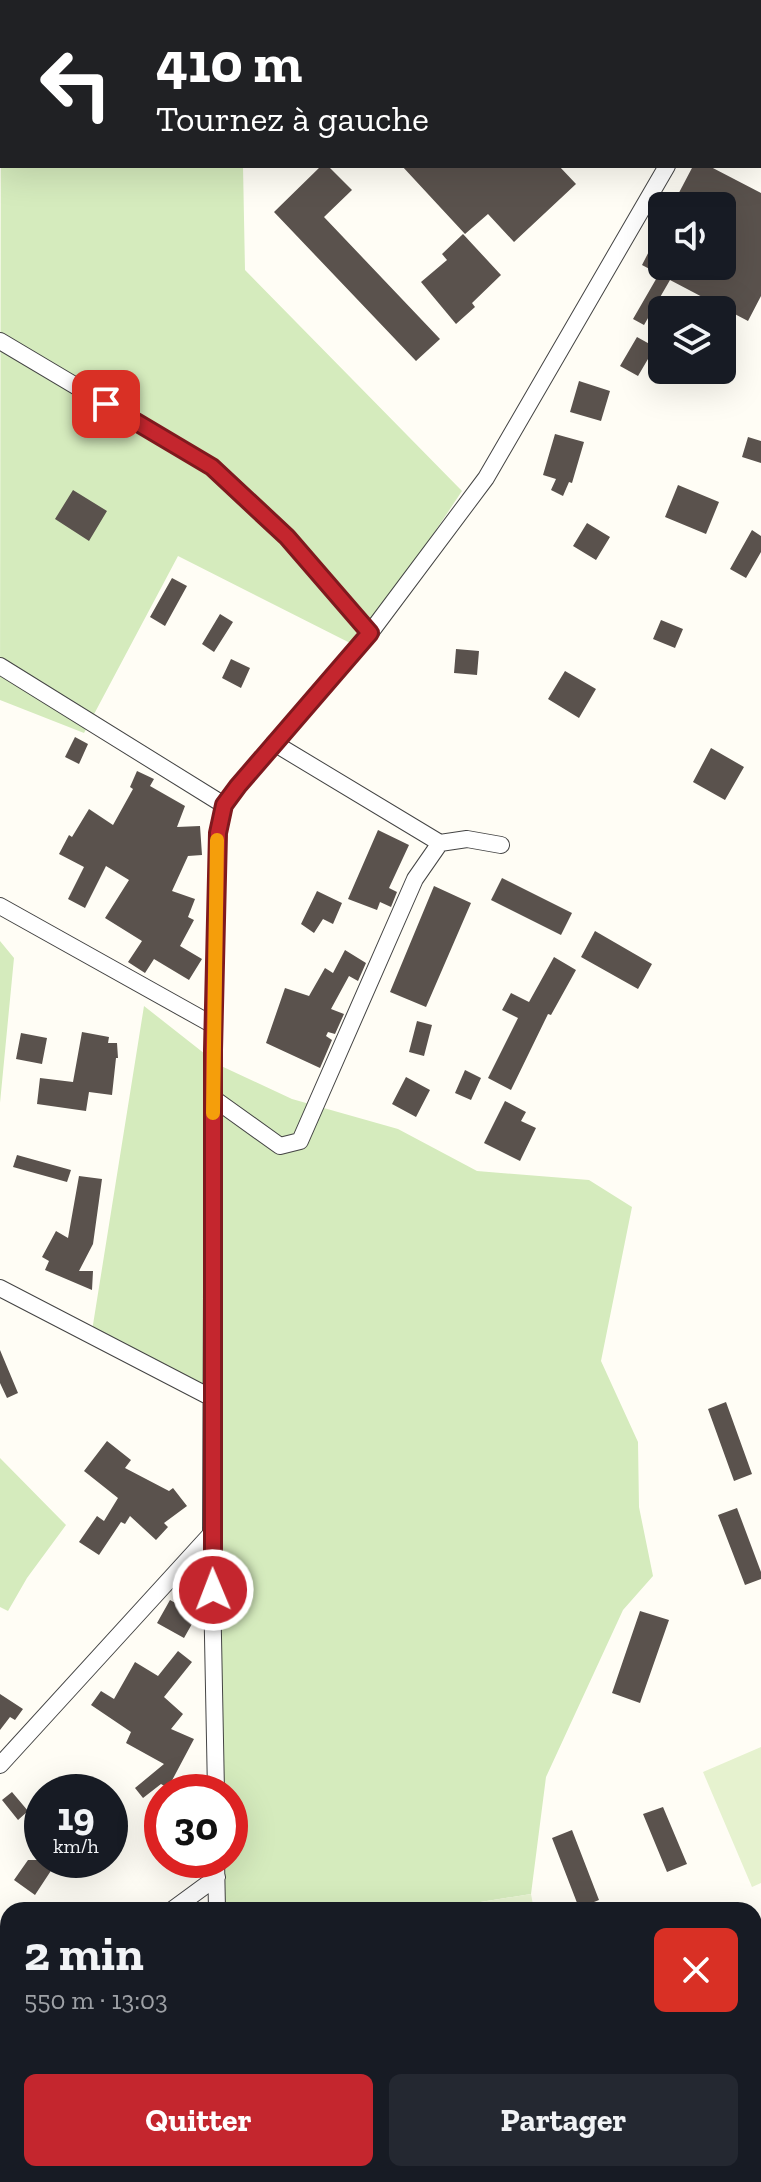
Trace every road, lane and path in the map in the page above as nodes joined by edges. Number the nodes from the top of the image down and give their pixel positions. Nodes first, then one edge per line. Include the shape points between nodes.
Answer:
1 (666, 168) edge
2 (0, 341) edge
3 (370, 633) junction
4 (2, 673) edge
5 (274, 743) junction
6 (224, 805) junction
7 (440, 843) junction
8 (501, 845) dead end
9 (0, 906) edge
10 (213, 1025) junction
11 (213, 1098) junction
12 (0, 1288) edge
13 (212, 1398) junction
14 (211, 1534) junction
15 (0, 1765) edge
16 (216, 1774) edge
17 (206, 1878) edge
18 (216, 1878) edge
19 (180, 1902) edge
20 (217, 1902) edge

1 - 3 street via 486,478
2 - 3 street via 212,467 287,537
3 - 5 street
4 - 6 street
5 - 6 street
5 - 7 street
6 - 10 street via 218,833
7 - 8 street via 467,839
7 - 11 street via 415,879 300,1141 280,1146
9 - 10 street
10 - 11 street
11 - 13 street
12 - 13 street
13 - 14 street
14 - 15 street
14 - 16 street
17 - 19 street
18 - 20 street

